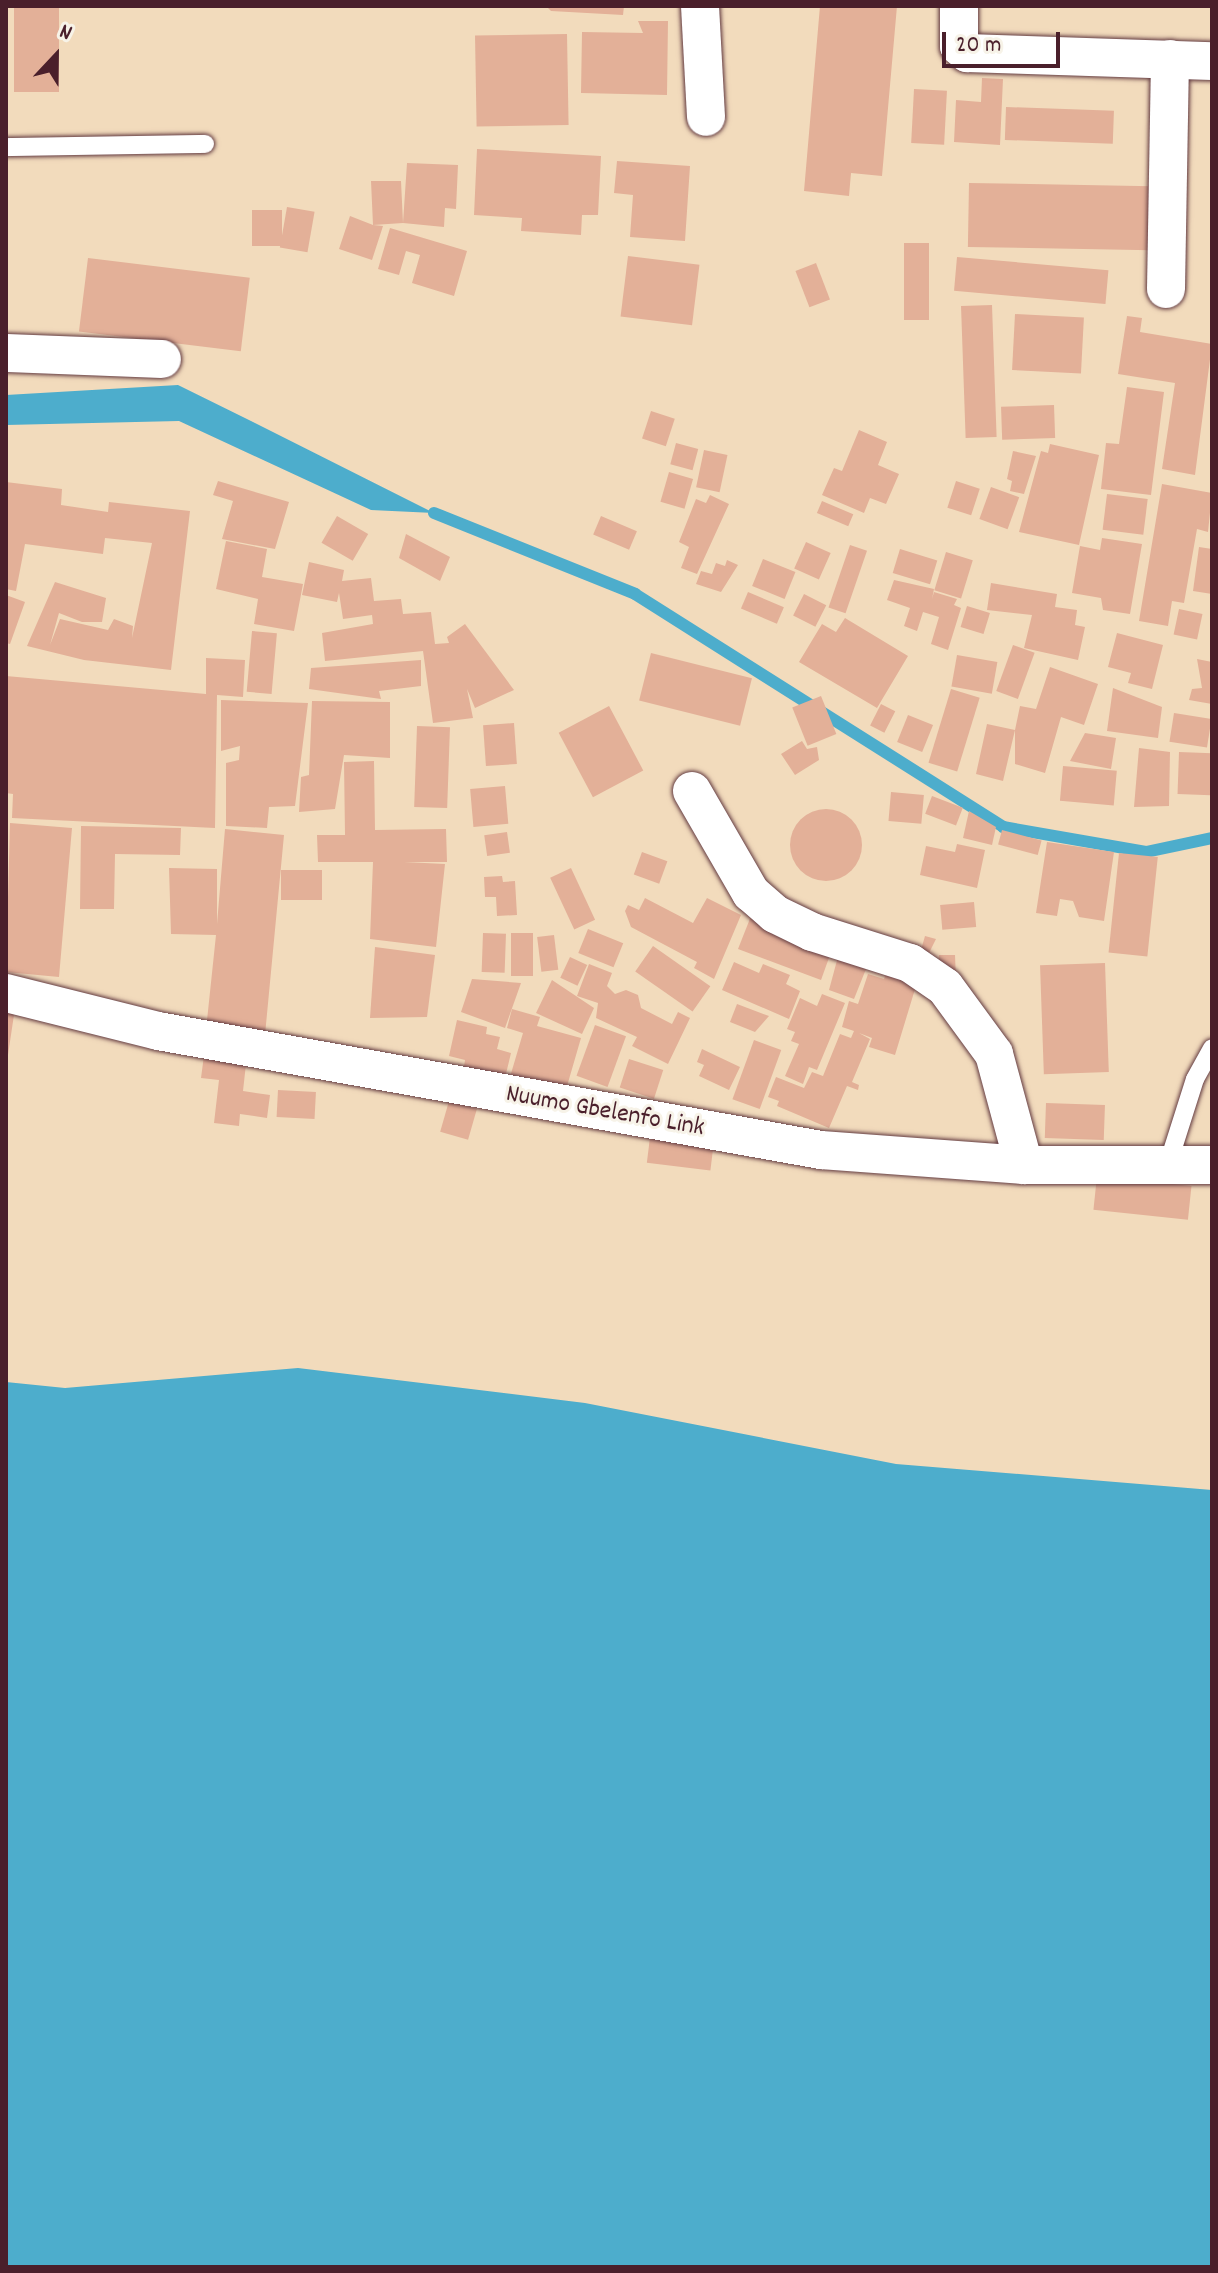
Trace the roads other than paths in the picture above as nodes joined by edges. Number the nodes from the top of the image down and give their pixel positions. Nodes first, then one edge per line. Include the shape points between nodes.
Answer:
1 (700, 6) edge
2 (959, 6) edge
3 (1170, 59) junction
4 (1212, 61) edge
5 (706, 117) dead end
6 (205, 144) dead end
7 (6, 147) edge
8 (1166, 289) dead end
9 (6, 353) edge
10 (162, 359) dead end
11 (692, 791) dead end
12 (6, 993) edge
13 (1212, 1048) edge
14 (1168, 1164) junction
15 (1024, 1165) junction
16 (1212, 1165) edge

1 - 5 street
2 - 3 street via 959,46 967,53
3 - 4 street
3 - 8 street
6 - 7 lane
9 - 10 street
11 - 15 street via 751,893 775,914 812,932 910,963 945,987 994,1054
12 - 15 street, Nuumo Gbelenfo Link via 158,1031 821,1150
13 - 14 lane via 1195,1079
14 - 15 street, Nuumo Gbelenfo Link
14 - 16 street, Nuumo Gbelenfo Link

